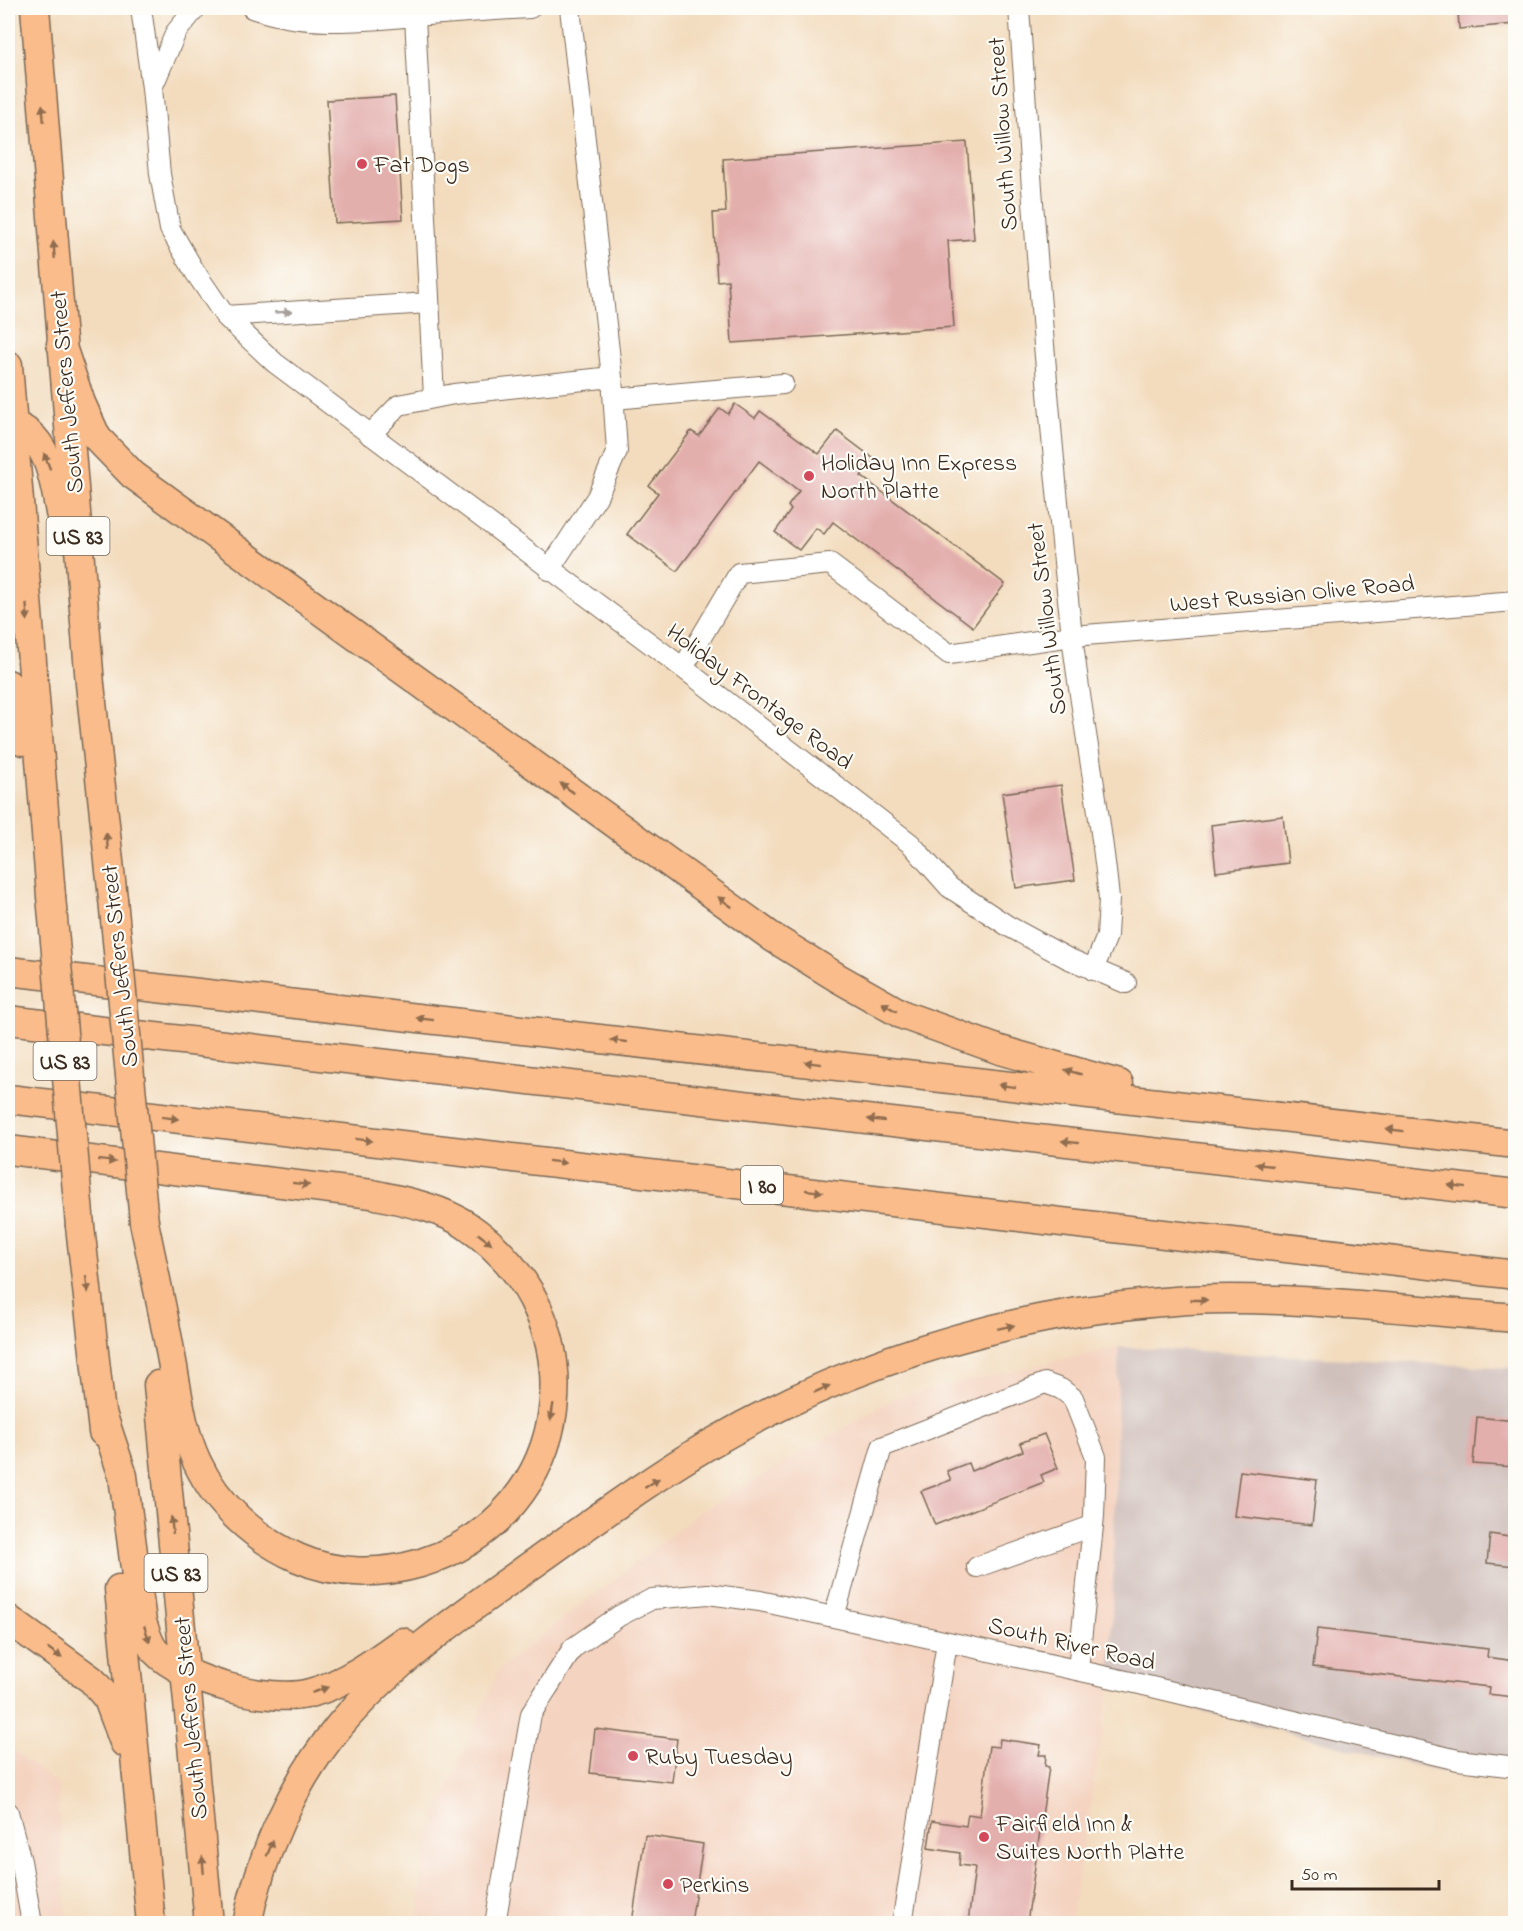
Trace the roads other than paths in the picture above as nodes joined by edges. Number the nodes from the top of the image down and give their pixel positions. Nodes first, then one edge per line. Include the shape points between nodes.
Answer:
1 (34, 8) edge
2 (141, 8) edge
3 (196, 8) edge
4 (252, 8) edge
5 (530, 8) edge
6 (570, 8) edge
7 (1019, 8) edge
8 (393, 13) edge
9 (415, 16) junction
10 (152, 88) junction
11 (429, 303) junction
12 (225, 316) junction
13 (61, 344) junction
14 (8, 365) edge
15 (612, 377) junction
16 (783, 384) dead end
17 (434, 398) junction
18 (614, 399) junction
19 (10, 425) edge
20 (370, 435) junction
21 (549, 570) junction
22 (1515, 601) edge
23 (1072, 636) junction
24 (683, 668) junction
25 (8, 684) edge
26 (90, 684) junction
27 (51, 896) junction
28 (1093, 970) junction
29 (8, 971) edge
30 (1126, 983) dead end
31 (8, 1020) edge
32 (8, 1099) edge
33 (1294, 1119) junction
34 (1515, 1144) edge
35 (8, 1150) edge
36 (1515, 1194) edge
37 (144, 1222) junction
38 (1515, 1275) edge
39 (1515, 1318) edge
40 (102, 1413) junction
41 (603, 1515) junction
42 (1092, 1526) junction
43 (977, 1568) dead end
44 (834, 1617) junction
45 (8, 1619) edge
46 (946, 1642) junction
47 (1078, 1670) junction
48 (186, 1672) junction
49 (1515, 1767) edge
50 (8, 1812) edge
51 (142, 1812) junction
52 (32, 1923) edge
53 (151, 1923) edge
54 (208, 1923) edge
55 (247, 1923) edge
56 (495, 1923) edge
57 (902, 1923) edge

13 -> 1 highway, South Jeffers Street / US 83
2 - 10 street, Holiday Frontage Road
3 - 10 street, Holiday Frontage Road via 176,32
4 - 8 street via 304,21
5 - 9 street
6 - 15 street
7 - 23 street, South Willow Street via 1042,321
8 - 9 street
9 - 11 street
10 - 12 street, Holiday Frontage Road via 170,229
12 -> 11 street
11 - 17 street
12 - 20 street, Holiday Frontage Road via 275,363
13 - 26 highway, South Jeffers Street / US 83
33 -> 13 highway via 1144,1090 999,1050 903,1015 772,937 133,475 97,438
14 - 19 highway, US 83
15 - 17 street
15 - 18 street
16 - 18 street
17 - 20 street via 399,405
18 - 21 street via 617,451 597,497
26 -> 19 highway via 50,468 39,444
19 -> 27 highway, US 83
20 - 21 street, Holiday Frontage Road
21 - 24 street, Holiday Frontage Road
22 - 23 street, West Russian Olive Road
23 - 24 street, West Russian Olive Road via 949,654 830,564 739,573
23 - 28 street, South Willow Street via 1109,900 1107,936
24 - 28 street, Holiday Frontage Road via 911,844 949,887 1008,926
25 - 27 highway via 22,736
37 -> 26 highway, South Jeffers Street / US 83, bridge
27 -> 40 highway, US 83, bridge via 80,1226
28 - 30 street, Holiday Frontage Road
33 -> 29 highway
36 -> 31 highway
32 -> 38 highway, I 80
34 -> 33 highway
35 -> 37 highway via 372,1194 421,1206 464,1223 494,1246 515,1270 545,1323 554,1354 556,1384 544,1447 516,1500 473,1541 441,1557 405,1568 374,1572 316,1566 270,1545 245,1526 217,1496 197,1463 180,1415
48 -> 37 highway, South Jeffers Street / US 83
41 -> 39 highway via 710,1444 817,1391 929,1346 1005,1327 1119,1307 1188,1300 1263,1300
40 -> 48 highway via 123,1476 142,1622 148,1641 166,1661
40 - 51 highway, US 83
48 -> 41 highway via 259,1695 296,1696 330,1686 374,1662 502,1572
55 -> 41 highway via 257,1880 288,1805 338,1727 405,1658
42 - 43 street
42 - 44 street via 1096,1457 1073,1398 1045,1383 882,1447
42 - 47 street
44 - 46 street, South River Road
44 - 56 street, South River Road via 708,1594 652,1599 573,1648 531,1714
45 -> 51 highway via 101,1689 114,1713
46 - 47 street, South River Road
46 - 57 street
47 - 49 street, South River Road via 1458,1760
54 -> 48 highway, South Jeffers Street / US 83
50 - 52 street
51 - 53 highway, US 83

